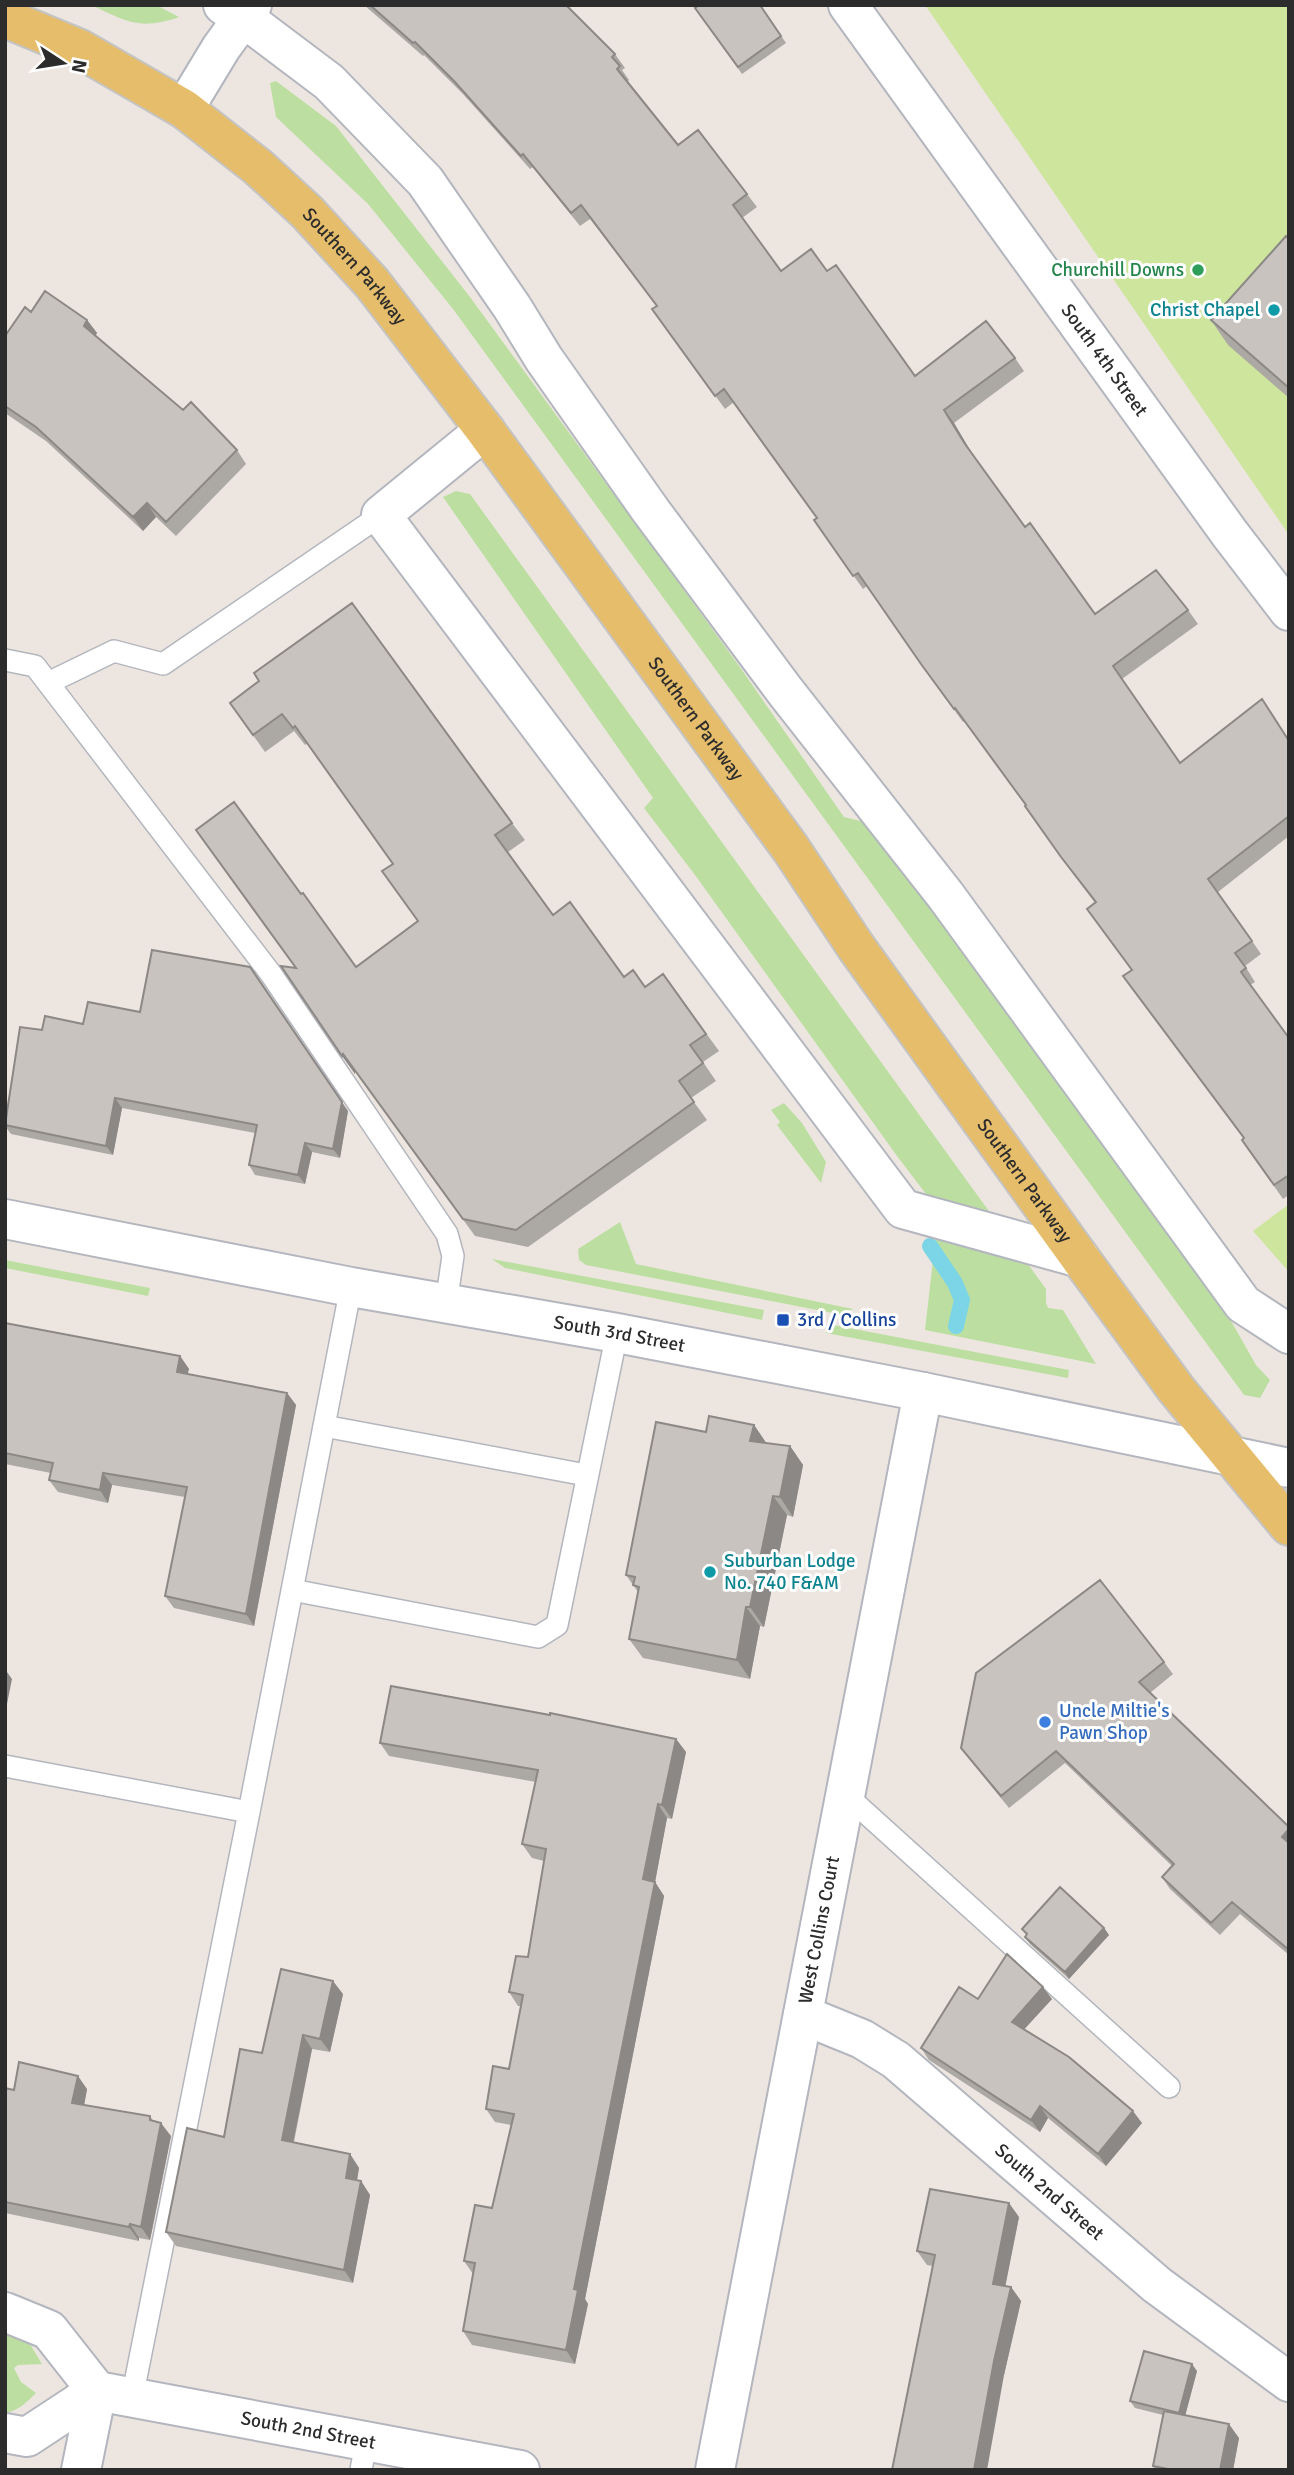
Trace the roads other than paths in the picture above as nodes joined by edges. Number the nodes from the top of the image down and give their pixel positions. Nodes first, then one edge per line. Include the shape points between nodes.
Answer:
1 (848, 5) edge
2 (240, 9) edge
3 (5, 18) edge
4 (184, 108) junction
5 (485, 430) junction
6 (381, 515) junction
7 (1289, 611) edge
8 (5, 660) edge
9 (48, 683) junction
10 (5, 1219) edge
11 (1080, 1258) junction
12 (351, 1287) junction
13 (446, 1304) junction
14 (617, 1333) junction
15 (1289, 1334) edge
16 (923, 1392) junction
17 (324, 1426) junction
18 (1231, 1455) junction
19 (1289, 1468) edge
20 (586, 1475) junction
21 (1289, 1526) edge
22 (292, 1590) junction
23 (5, 1766) edge
24 (846, 1795) junction
25 (249, 1812) junction
26 (803, 2015) junction
27 (1169, 2087) dead end
28 (5, 2312) edge
29 (1289, 2382) edge
30 (114, 2394) junction
31 (5, 2433) edge
32 (363, 2456) edge
33 (81, 2470) edge
34 (520, 2470) edge
35 (715, 2470) edge

1 - 7 street, South 4th Street
2 - 4 street
2 - 15 street via 329,82 425,181 651,511 946,897 1243,1304
3 - 4 main road, Southern Parkway via 80,49
4 - 5 main road, Southern Parkway via 307,212 372,283
5 - 6 street
5 - 11 main road, Southern Parkway via 791,849
6 - 9 lane via 163,664 114,651
6 - 11 street via 903,1209
8 - 9 lane via 35,666
9 - 13 lane via 271,974 433,1212 447,1234 453,1256
10 - 12 street, South 3rd Street
11 - 18 main road, Southern Parkway
12 - 13 street, South 3rd Street
12 - 17 lane
13 - 14 street, South 3rd Street
14 - 16 street, South 3rd Street
14 - 20 lane
16 - 18 street, South 3rd Street
16 - 24 street, West Collins Court
17 - 20 lane
17 - 22 lane
18 - 19 street, South 3rd Street
18 - 21 main road, Southern Parkway
20 - 22 lane via 557,1625 538,1637
22 - 25 lane
23 - 25 lane
24 - 26 street, West Collins Court
24 - 27 lane
25 - 30 lane
26 - 29 street, South 2nd Street via 862,2039 897,2060 1157,2284
26 - 35 street, West Collins Court
28 - 30 street via 49,2330
30 - 31 street via 27,2437
30 - 32 street, South 2nd Street
30 - 33 street
32 - 34 street, South 2nd Street

